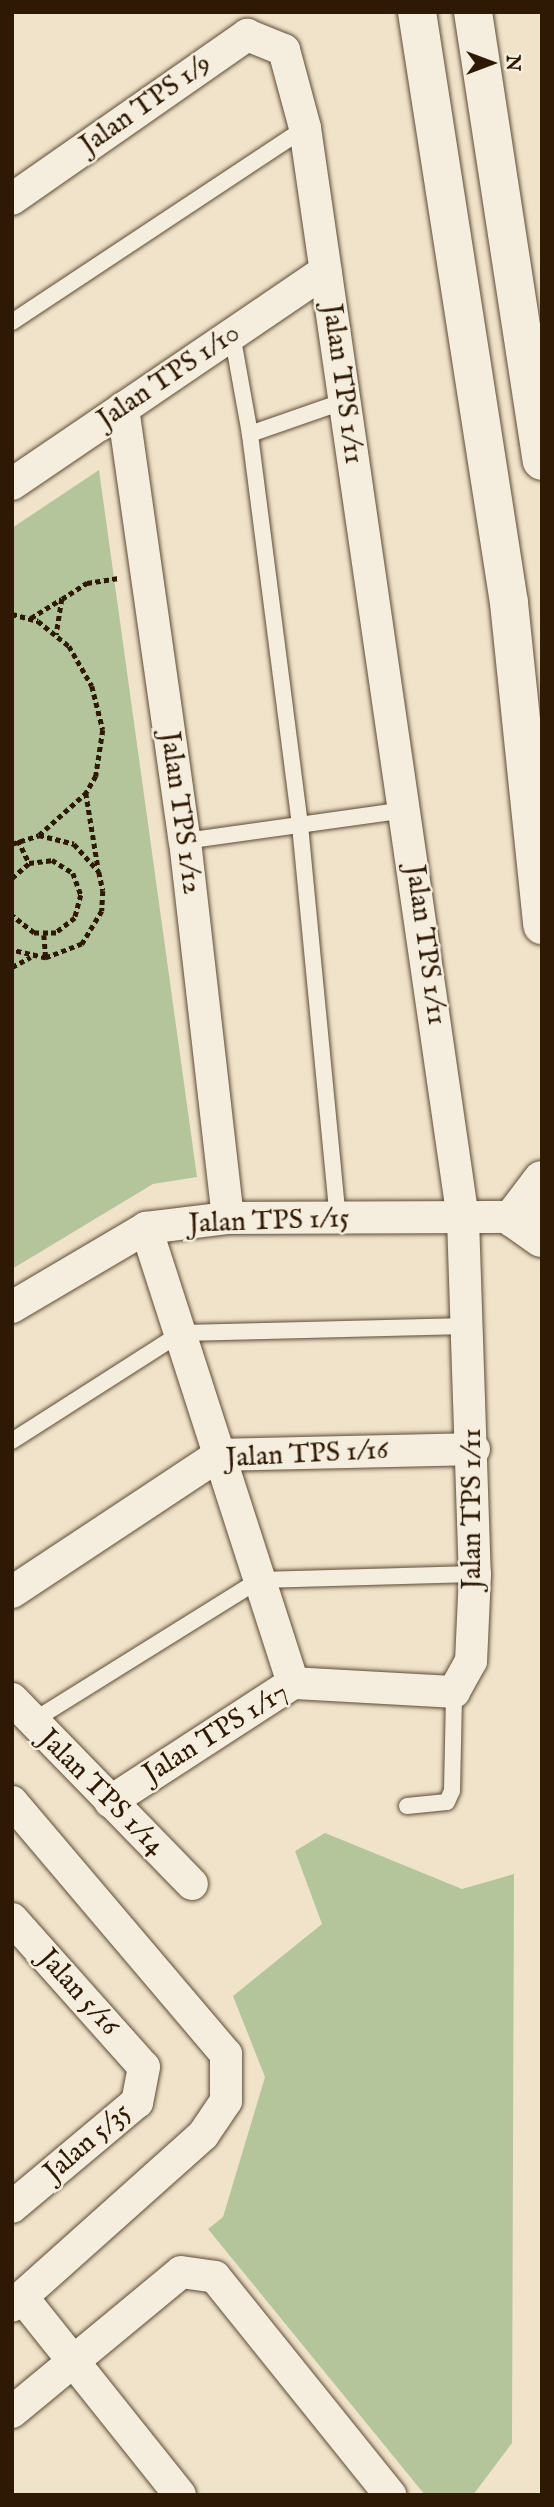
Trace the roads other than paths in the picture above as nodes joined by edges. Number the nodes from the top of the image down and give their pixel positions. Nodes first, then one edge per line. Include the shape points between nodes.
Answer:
1 (417, 12) edge
2 (473, 12) edge
3 (284, 50) joint
4 (305, 128) junction
5 (12, 199) edge
6 (326, 271) junction
7 (12, 322) edge
8 (232, 334) junction
9 (345, 401) junction
10 (123, 408) junction
11 (250, 434) junction
12 (542, 461) edge
13 (12, 484) edge
14 (405, 810) junction
15 (300, 825) junction
16 (185, 841) junction
17 (542, 925) edge
18 (542, 1180) edge
19 (228, 1218) junction
20 (463, 1219) junction
21 (338, 1220) junction
22 (532, 1224) edge
23 (146, 1228) junction
24 (12, 1307) edge
25 (469, 1326) junction
26 (181, 1333) junction
27 (12, 1441) edge
28 (474, 1449) junction
29 (219, 1455) junction
30 (475, 1574) junction
31 (259, 1580) junction
32 (12, 1592) edge
33 (293, 1683) junction
34 (454, 1692) junction
35 (22, 1711) edge
36 (12, 1802) edge
37 (110, 1802) junction
38 (407, 1806) dead end
39 (192, 1884) dead end
40 (12, 1919) edge
41 (144, 2067) joint
42 (12, 2207) edge
43 (17, 2302) edge
44 (73, 2364) junction
45 (12, 2412) edge
46 (180, 2495) edge
47 (390, 2495) edge

1 - 17 street via 509,603
2 - 12 street
3 - 4 street, Jalan TPS 1/11
3 - 5 street, Jalan TPS 1/9 via 247,35
4 - 6 street, Jalan TPS 1/11
4 - 7 lane
6 - 8 street, Jalan TPS 1/10
6 - 9 street, Jalan TPS 1/11
8 - 10 street, Jalan TPS 1/10
8 - 11 lane
9 - 11 lane
9 - 14 street, Jalan TPS 1/11
10 - 13 street, Jalan TPS 1/10
10 - 16 street, Jalan TPS 1/12
11 - 15 lane
14 - 15 lane
14 - 20 street, Jalan TPS 1/11
15 - 16 lane
15 - 21 lane
16 - 19 street, Jalan TPS 1/12
18 - 22 street
19 - 21 street, Jalan TPS 1/15
19 - 23 street, Jalan TPS 1/15
20 - 21 street, Jalan TPS 1/15
20 - 22 street, Jalan TPS 1/15
20 - 25 street, Jalan TPS 1/11
23 - 24 street, Jalan TPS 1/15
23 - 26 street
25 - 26 lane
25 - 28 street, Jalan TPS 1/11
26 - 27 lane
26 - 29 street
28 - 29 street, Jalan TPS 1/16
28 - 30 street, Jalan TPS 1/11
29 - 31 street
29 - 32 street, Jalan TPS 1/16
30 - 31 lane
30 - 34 street, Jalan TPS 1/11 via 471,1661
31 - 33 street
31 - 35 lane
33 - 34 street, Jalan TPS 1/17
33 - 37 street, Jalan TPS 1/17
34 - 38 lane, Jalan TPS 1/11 via 452,1791 447,1802
35 - 37 street, Jalan TPS 1/14
36 - 43 street via 226,2054 226,2101 202,2135
37 - 39 street, Jalan TPS 1/14
40 - 41 street, Jalan 5/16
41 - 42 street, Jalan 5/35 via 137,2102
43 - 44 street
44 - 45 street
44 - 46 street
44 - 47 street via 181,2272 215,2277

